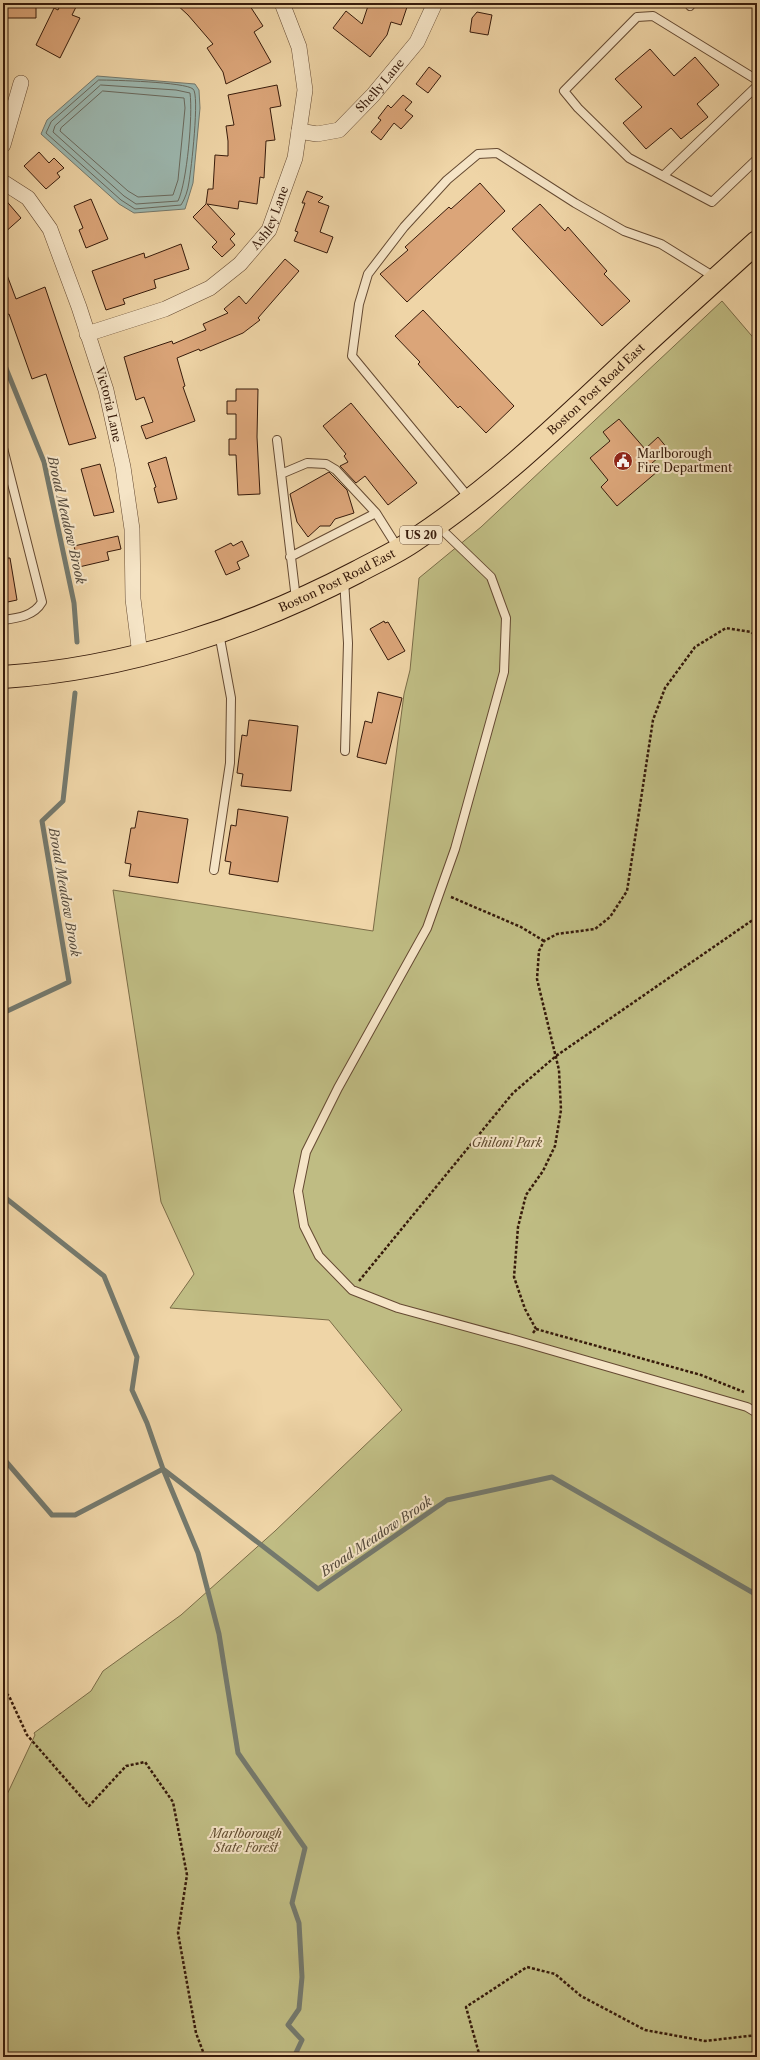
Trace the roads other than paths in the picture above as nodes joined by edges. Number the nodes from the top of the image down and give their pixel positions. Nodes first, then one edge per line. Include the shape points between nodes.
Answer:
1 (282, 3) edge
2 (435, 3) edge
3 (757, 80) edge
4 (21, 84) dead end
5 (757, 86) edge
6 (299, 131) junction
7 (3, 145) edge
8 (757, 159) edge
9 (663, 176) junction
10 (3, 182) edge
11 (757, 242) edge
12 (717, 278) junction
13 (88, 334) junction
14 (278, 440) dead end
15 (3, 448) edge
16 (281, 474) junction
17 (470, 499) junction
18 (376, 513) junction
19 (437, 524) junction
20 (399, 549) junction
21 (290, 557) junction
22 (344, 579) junction
23 (297, 602) junction
24 (3, 620) edge
25 (219, 632) junction
26 (140, 654) junction
27 (3, 677) edge
28 (3, 687) edge
29 (345, 751) dead end
30 (214, 870) dead end
31 (757, 1413) edge

1 - 6 street, Ashley Lane via 299,47 305,90
2 - 6 street, Shelly Lane via 417,42 373,95 339,130 317,134
3 - 9 lane via 653,16 637,17 564,91 629,158
4 - 7 street
5 - 9 lane
6 - 13 street, Ashley Lane via 295,158 269,230 240,264 210,288 165,309
8 - 9 lane via 712,202
10 - 13 street, Victoria Lane via 28,198 50,229
11 - 12 main road, Boston Post Road East / US 20
12 - 17 main road, Boston Post Road East / US 20 via 556,428
12 - 17 lane via 661,244 624,230 575,203 497,152 478,154 447,180 404,227 368,274 359,304 352,356
13 - 26 street, Victoria Lane via 106,390 123,466 132,529 133,599
14 - 16 lane
15 - 24 lane via 42,602 38,610 21,618
16 - 18 lane via 307,463 326,464 336,470
16 - 21 lane
17 - 19 main road, Boston Post Road East / US 20
18 - 20 lane
18 - 21 lane
19 - 20 main road, Boston Post Road East / US 20
19 - 31 lane via 491,577 506,618 504,672 455,849 426,928 338,1088 306,1152 298,1191 304,1226 319,1256 352,1290 398,1308 526,1343
20 - 22 main road, Boston Post Road East / US 20
21 - 23 lane
22 - 23 main road, Boston Post Road East / US 20
22 - 29 lane via 348,643
23 - 25 main road, Boston Post Road East / US 20
25 - 26 main road, Boston Post Road East / US 20
25 - 30 lane via 231,698 230,763
26 - 27 main road, Boston Post Road East / US 20 via 62,671
27 - 28 lane

